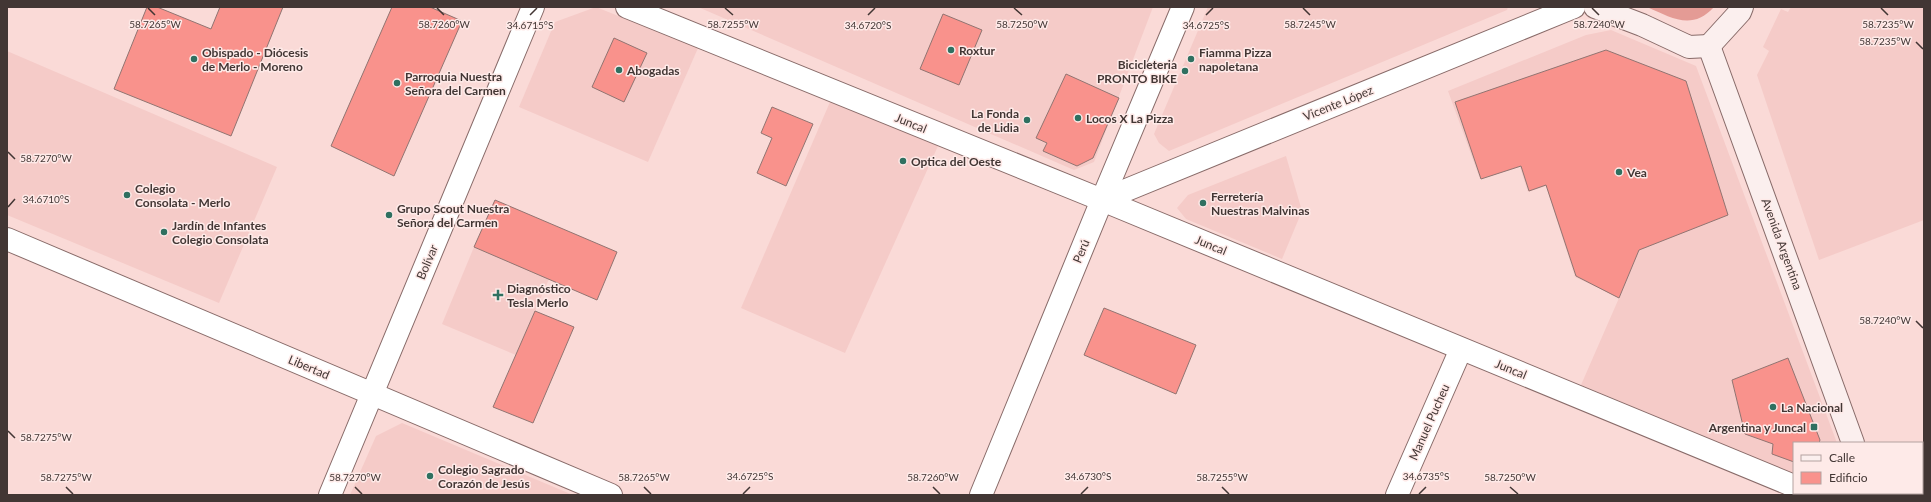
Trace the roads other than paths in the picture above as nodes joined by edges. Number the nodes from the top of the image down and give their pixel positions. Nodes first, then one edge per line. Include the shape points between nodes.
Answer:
1 (533, 7) edge
2 (627, 7) edge
3 (1183, 7) edge
4 (1574, 7) edge
5 (1595, 7) edge
6 (1742, 7) edge
7 (1709, 46) junction
8 (1102, 200) junction
9 (7, 239) edge
10 (1461, 349) junction
11 (372, 394) junction
12 (1853, 442) edge
13 (1793, 486) edge
14 (330, 495) edge
15 (611, 495) edge
16 (982, 495) edge
17 (1397, 495) edge

1 - 11 street, Bolívar
2 - 8 street, Juncal
3 - 8 street, Perú
4 - 8 street, Vicente López
5 - 7 main road via 1689,47
6 - 7 main road
7 - 12 main road, Avenida Argentina
8 - 10 street, Juncal
8 - 16 street, Perú
9 - 11 street, Libertad
10 - 13 street, Juncal
10 - 17 street, Manuel Pucheu
11 - 14 street, Bolívar
11 - 15 street, Libertad

